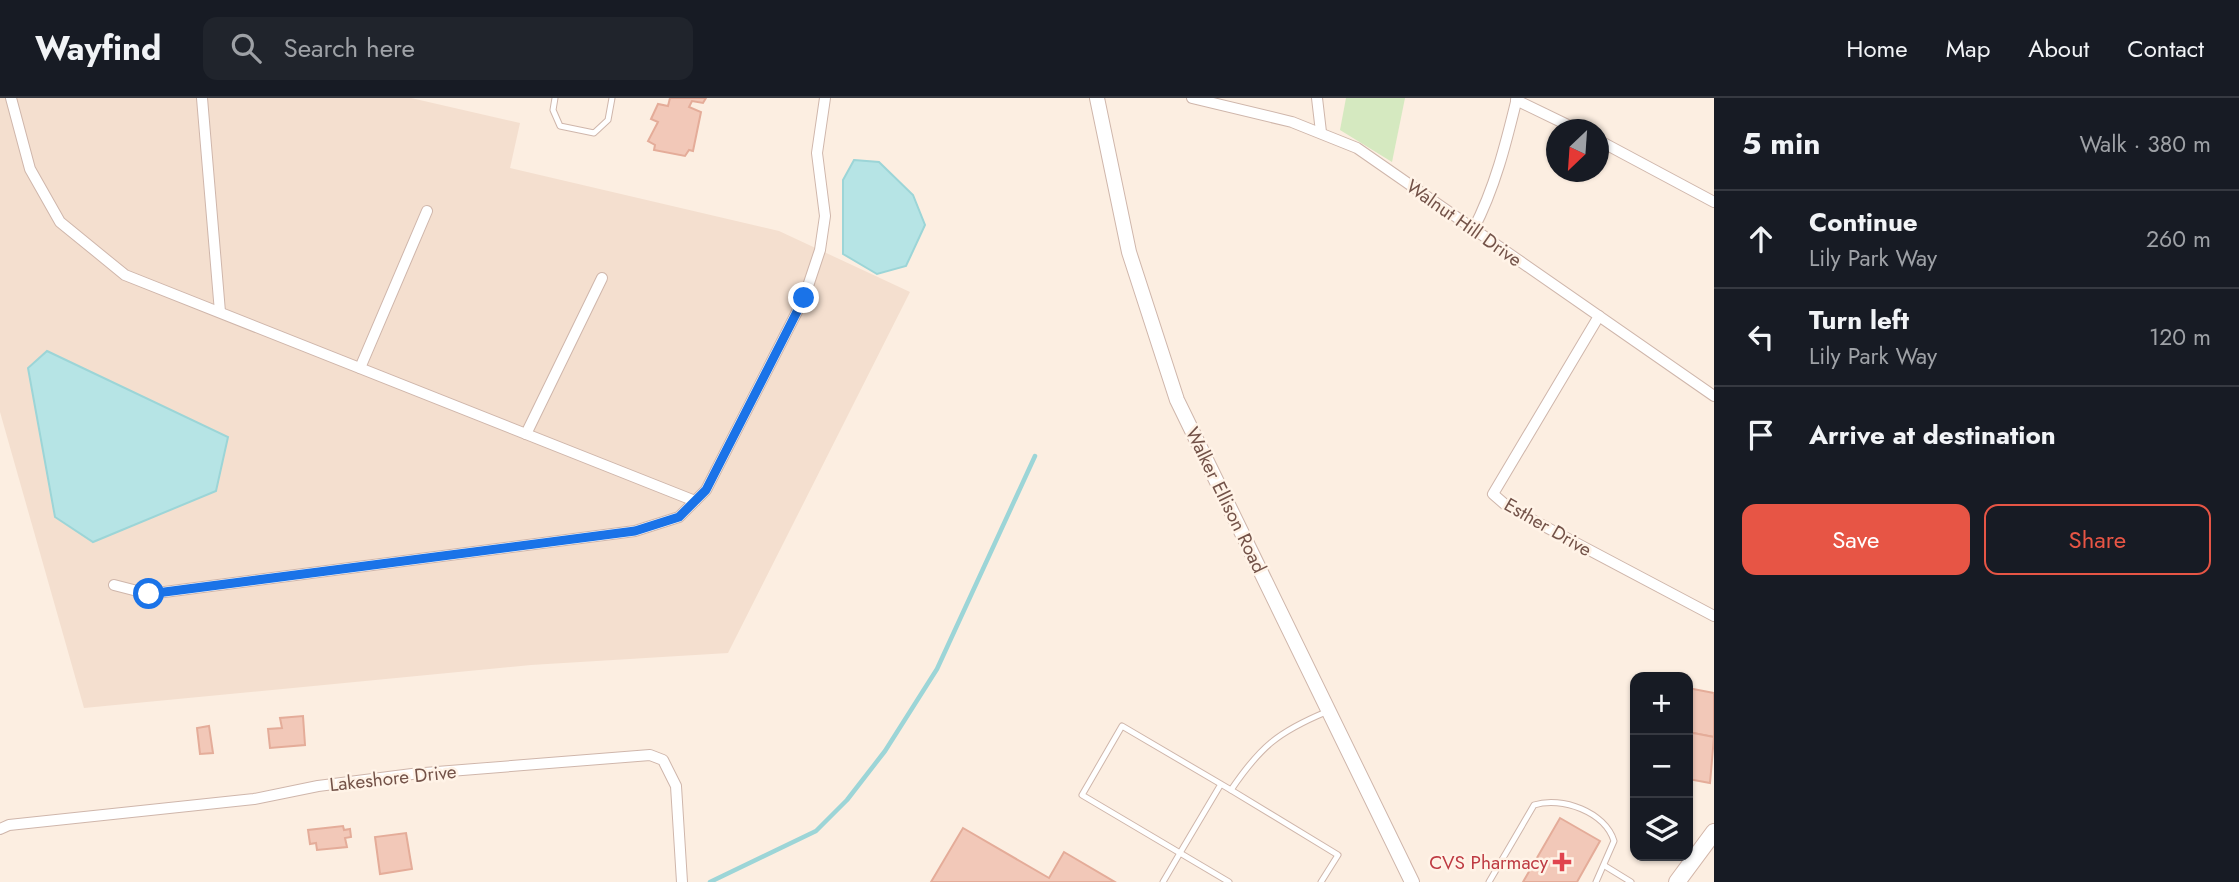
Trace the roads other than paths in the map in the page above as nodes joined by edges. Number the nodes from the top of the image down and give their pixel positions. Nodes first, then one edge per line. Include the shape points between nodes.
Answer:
1 (11, 98) edge
2 (202, 98) edge
3 (555, 98) edge
4 (612, 98) edge
5 (825, 98) edge
6 (1097, 98) edge
7 (1192, 98) edge
8 (1317, 98) edge
9 (1516, 99) edge
10 (1556, 119) edge
11 (1321, 132) junction
12 (1609, 146) edge
13 (1714, 202) edge
14 (426, 211) dead end
15 (1473, 230) junction
16 (601, 278) dead end
17 (220, 312) junction
18 (1599, 316) junction
19 (360, 368) junction
20 (1714, 396) edge
21 (526, 434) junction
22 (695, 501) junction
23 (114, 585) dead end
24 (1714, 616) edge
25 (1329, 711) junction
26 (1221, 784) junction
27 (1231, 790) junction
28 (0, 829) edge
29 (1714, 832) edge
30 (1180, 853) junction
31 (1605, 866) junction
32 (682, 882) edge
33 (1163, 882) edge
34 (1229, 882) edge
35 (1321, 882) edge
36 (1412, 882) edge
37 (1489, 882) edge
38 (1596, 882) edge
39 (1631, 882) edge
40 (1677, 882) edge

1 - 17 street via 30,169 60,222 125,275
2 - 17 street
3 - 4 lane via 553,110 560,126 594,133 608,120
5 - 22 street via 817,153 825,216 820,250 804,298 706,490
6 - 25 street, Walker Ellison Road via 1129,253 1177,400
7 - 11 street, Walnut Hill Drive
8 - 11 street
9 - 10 street
9 - 15 street via 1507,141
11 - 15 street, Walnut Hill Drive via 1357,148
12 - 13 street
14 - 19 street
15 - 18 street, Walnut Hill Drive
16 - 21 street
17 - 19 street
18 - 20 street, Walnut Hill Drive
18 - 24 street, Esther Drive via 1493,494 1508,507
19 - 21 street
21 - 22 street
22 - 23 street via 679,517 635,531 149,594
25 - 27 lane via 1269,740
25 - 36 street, Walker Ellison Road
26 - 27 lane
26 - 30 lane
26 - 30 lane via 1122,726 1082,795
27 - 35 lane via 1338,855
28 - 32 street, Lakeshore Drive via 254,799 412,774 650,755 663,760 676,786
29 - 40 main road
30 - 33 lane
30 - 34 lane
31 - 37 lane via 1614,841 1611,830 1577,807 1548,800 1534,805
31 - 38 lane
31 - 39 lane

